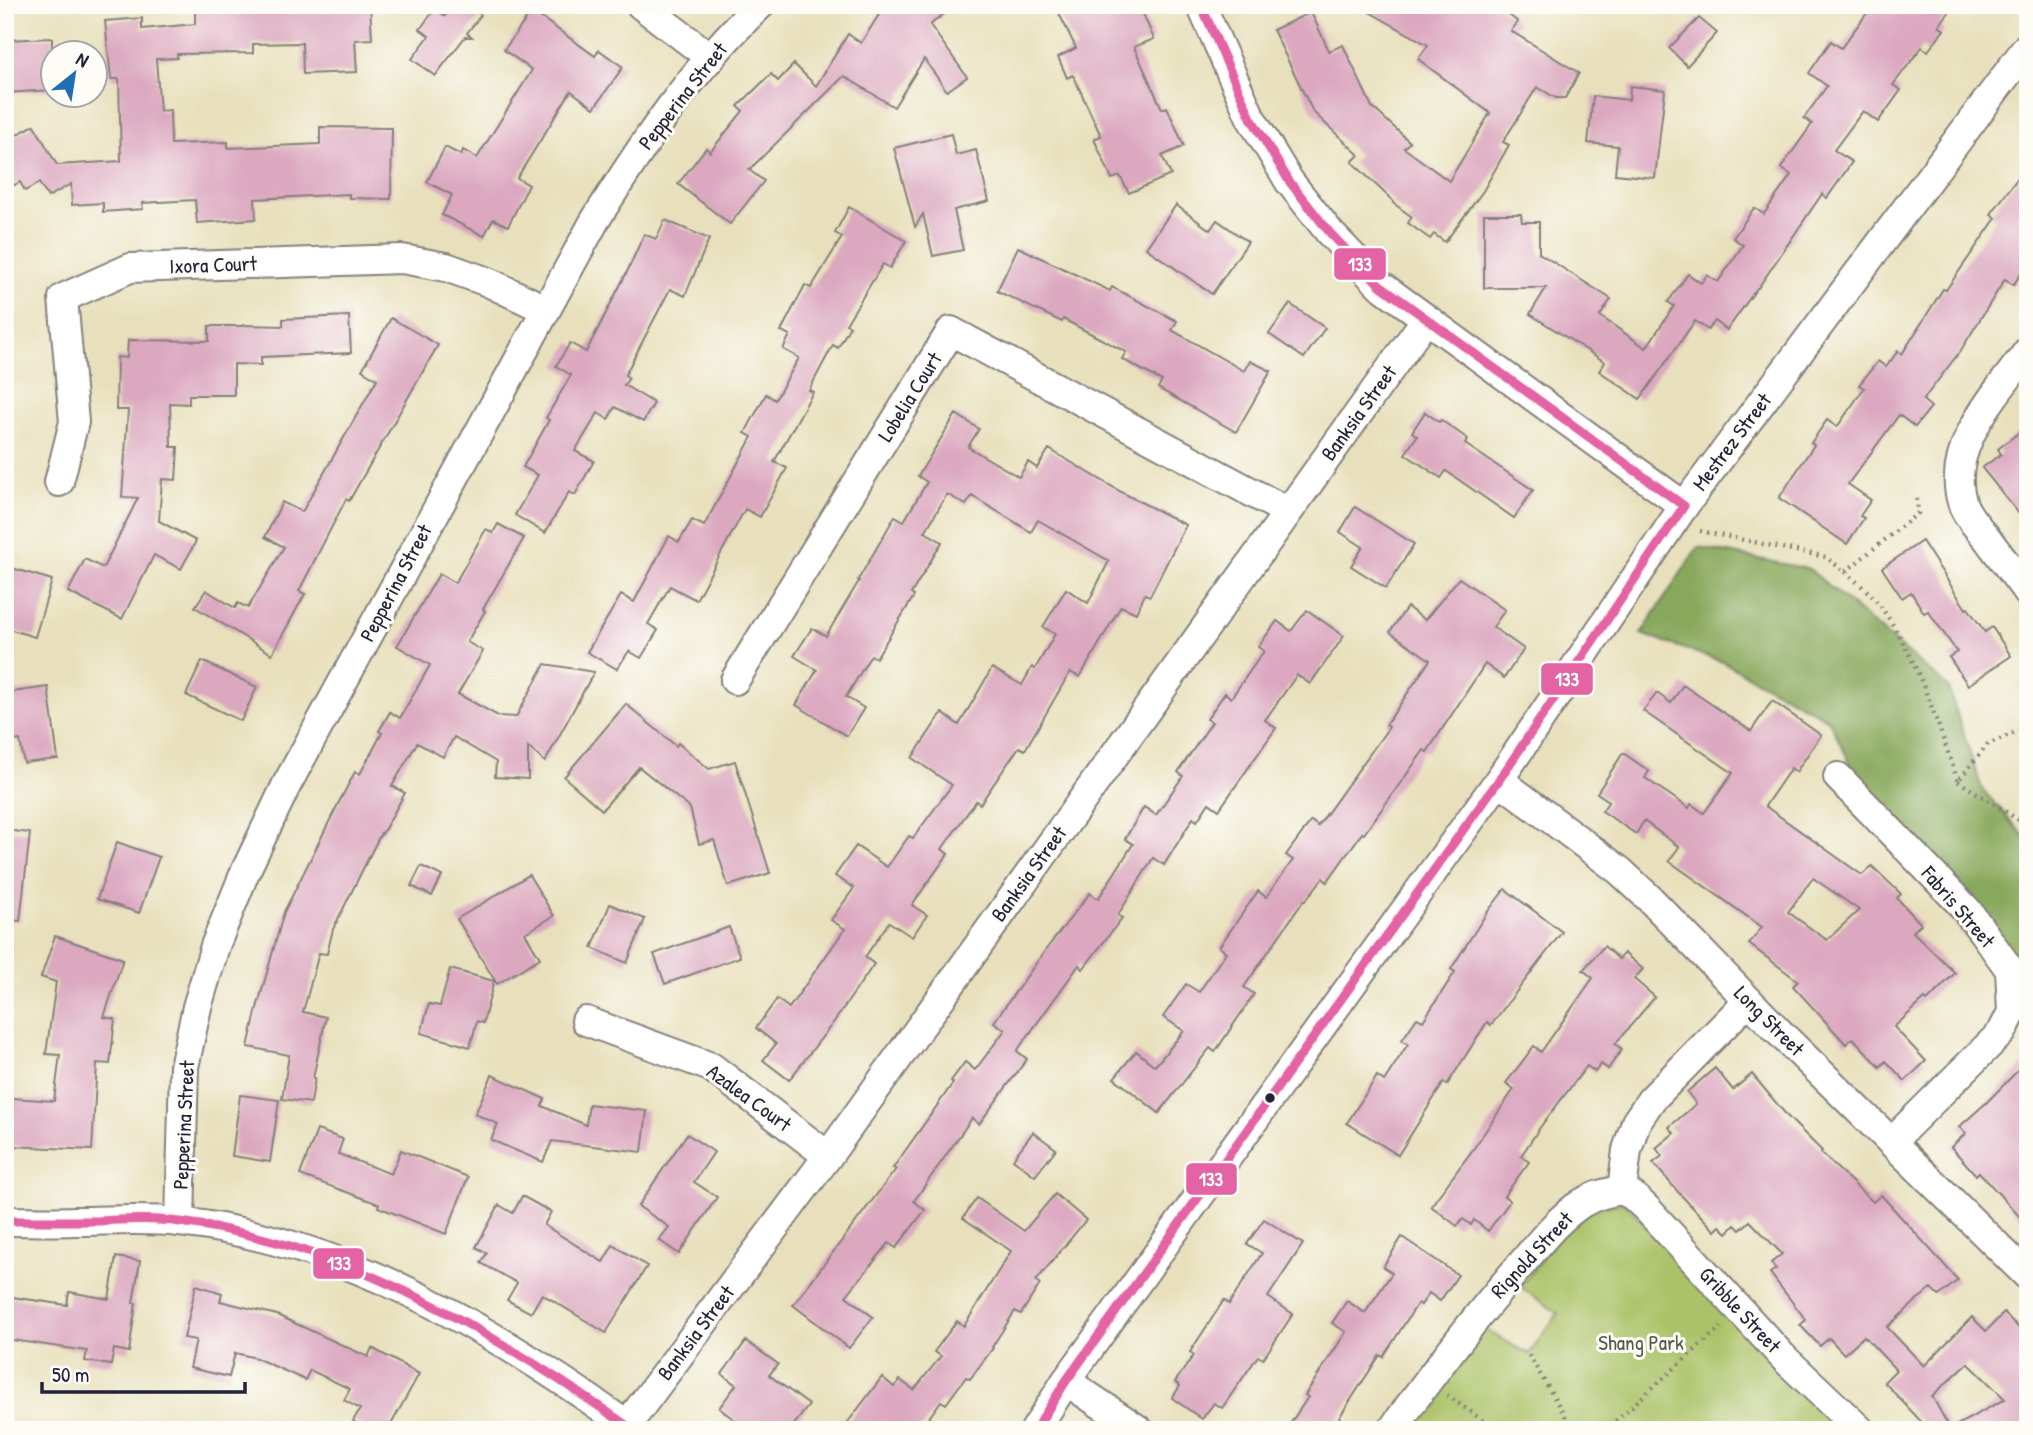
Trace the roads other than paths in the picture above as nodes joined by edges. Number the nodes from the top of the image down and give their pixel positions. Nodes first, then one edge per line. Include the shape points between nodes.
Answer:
1 (641, 5) edge
2 (760, 5) edge
3 (1200, 5) edge
4 (2028, 46) edge
5 (711, 58) junction
6 (545, 309) junction
7 (1426, 319) junction
8 (2028, 351) edge
9 (59, 482) dead end
10 (1684, 506) junction
11 (1288, 512) junction
12 (2028, 593) edge
13 (736, 680) dead end
14 (1838, 777) dead end
15 (1499, 780) junction
16 (1748, 1001) junction
17 (586, 1021) dead end
18 (1891, 1142) junction
19 (828, 1156) junction
20 (1622, 1190) junction
21 (5, 1221) edge
22 (180, 1222) junction
23 (2028, 1276) edge
24 (1066, 1381) junction
25 (630, 1427) edge
26 (1035, 1430) edge
27 (1139, 1430) edge
28 (1392, 1430) edge
29 (1860, 1430) edge

1 - 5 street
2 - 5 street, Pepperina Street
3 - 7 street via 1251,118 1289,181 1380,285
4 - 10 street, Mestrez Street
5 - 6 street, Pepperina Street via 634,158
6 - 9 street, Ixora Court via 446,267 402,259 130,268 63,298 74,422
6 - 22 street, Pepperina Street via 287,785 215,946 184,1067
7 - 10 street
7 - 11 street, Banksia Street
8 - 12 street via 1970,435 1960,458 1959,481 1970,517
10 - 15 street, Mestrez Street
11 - 13 street, Lobelia Court via 951,331
11 - 19 street, Banksia Street
14 - 18 street, Fabris Street via 1967,910 2010,970 2012,1012 2003,1032
15 - 16 street, Long Street via 1620,871
15 - 24 street, Mestrez Street
16 - 18 street, Long Street
16 - 20 street via 1651,1100 1636,1122
17 - 19 street, Azalea Court via 711,1067
18 - 23 street, Long Street
19 - 25 street, Banksia Street
20 - 28 street, Rignold Street via 1584,1202 1542,1238
20 - 29 street, Gribble Street via 1647,1209 1783,1357
21 - 22 street
22 - 25 street via 249,1233 301,1248 407,1291 504,1343
24 - 26 street, Mestrez Street
24 - 27 street

